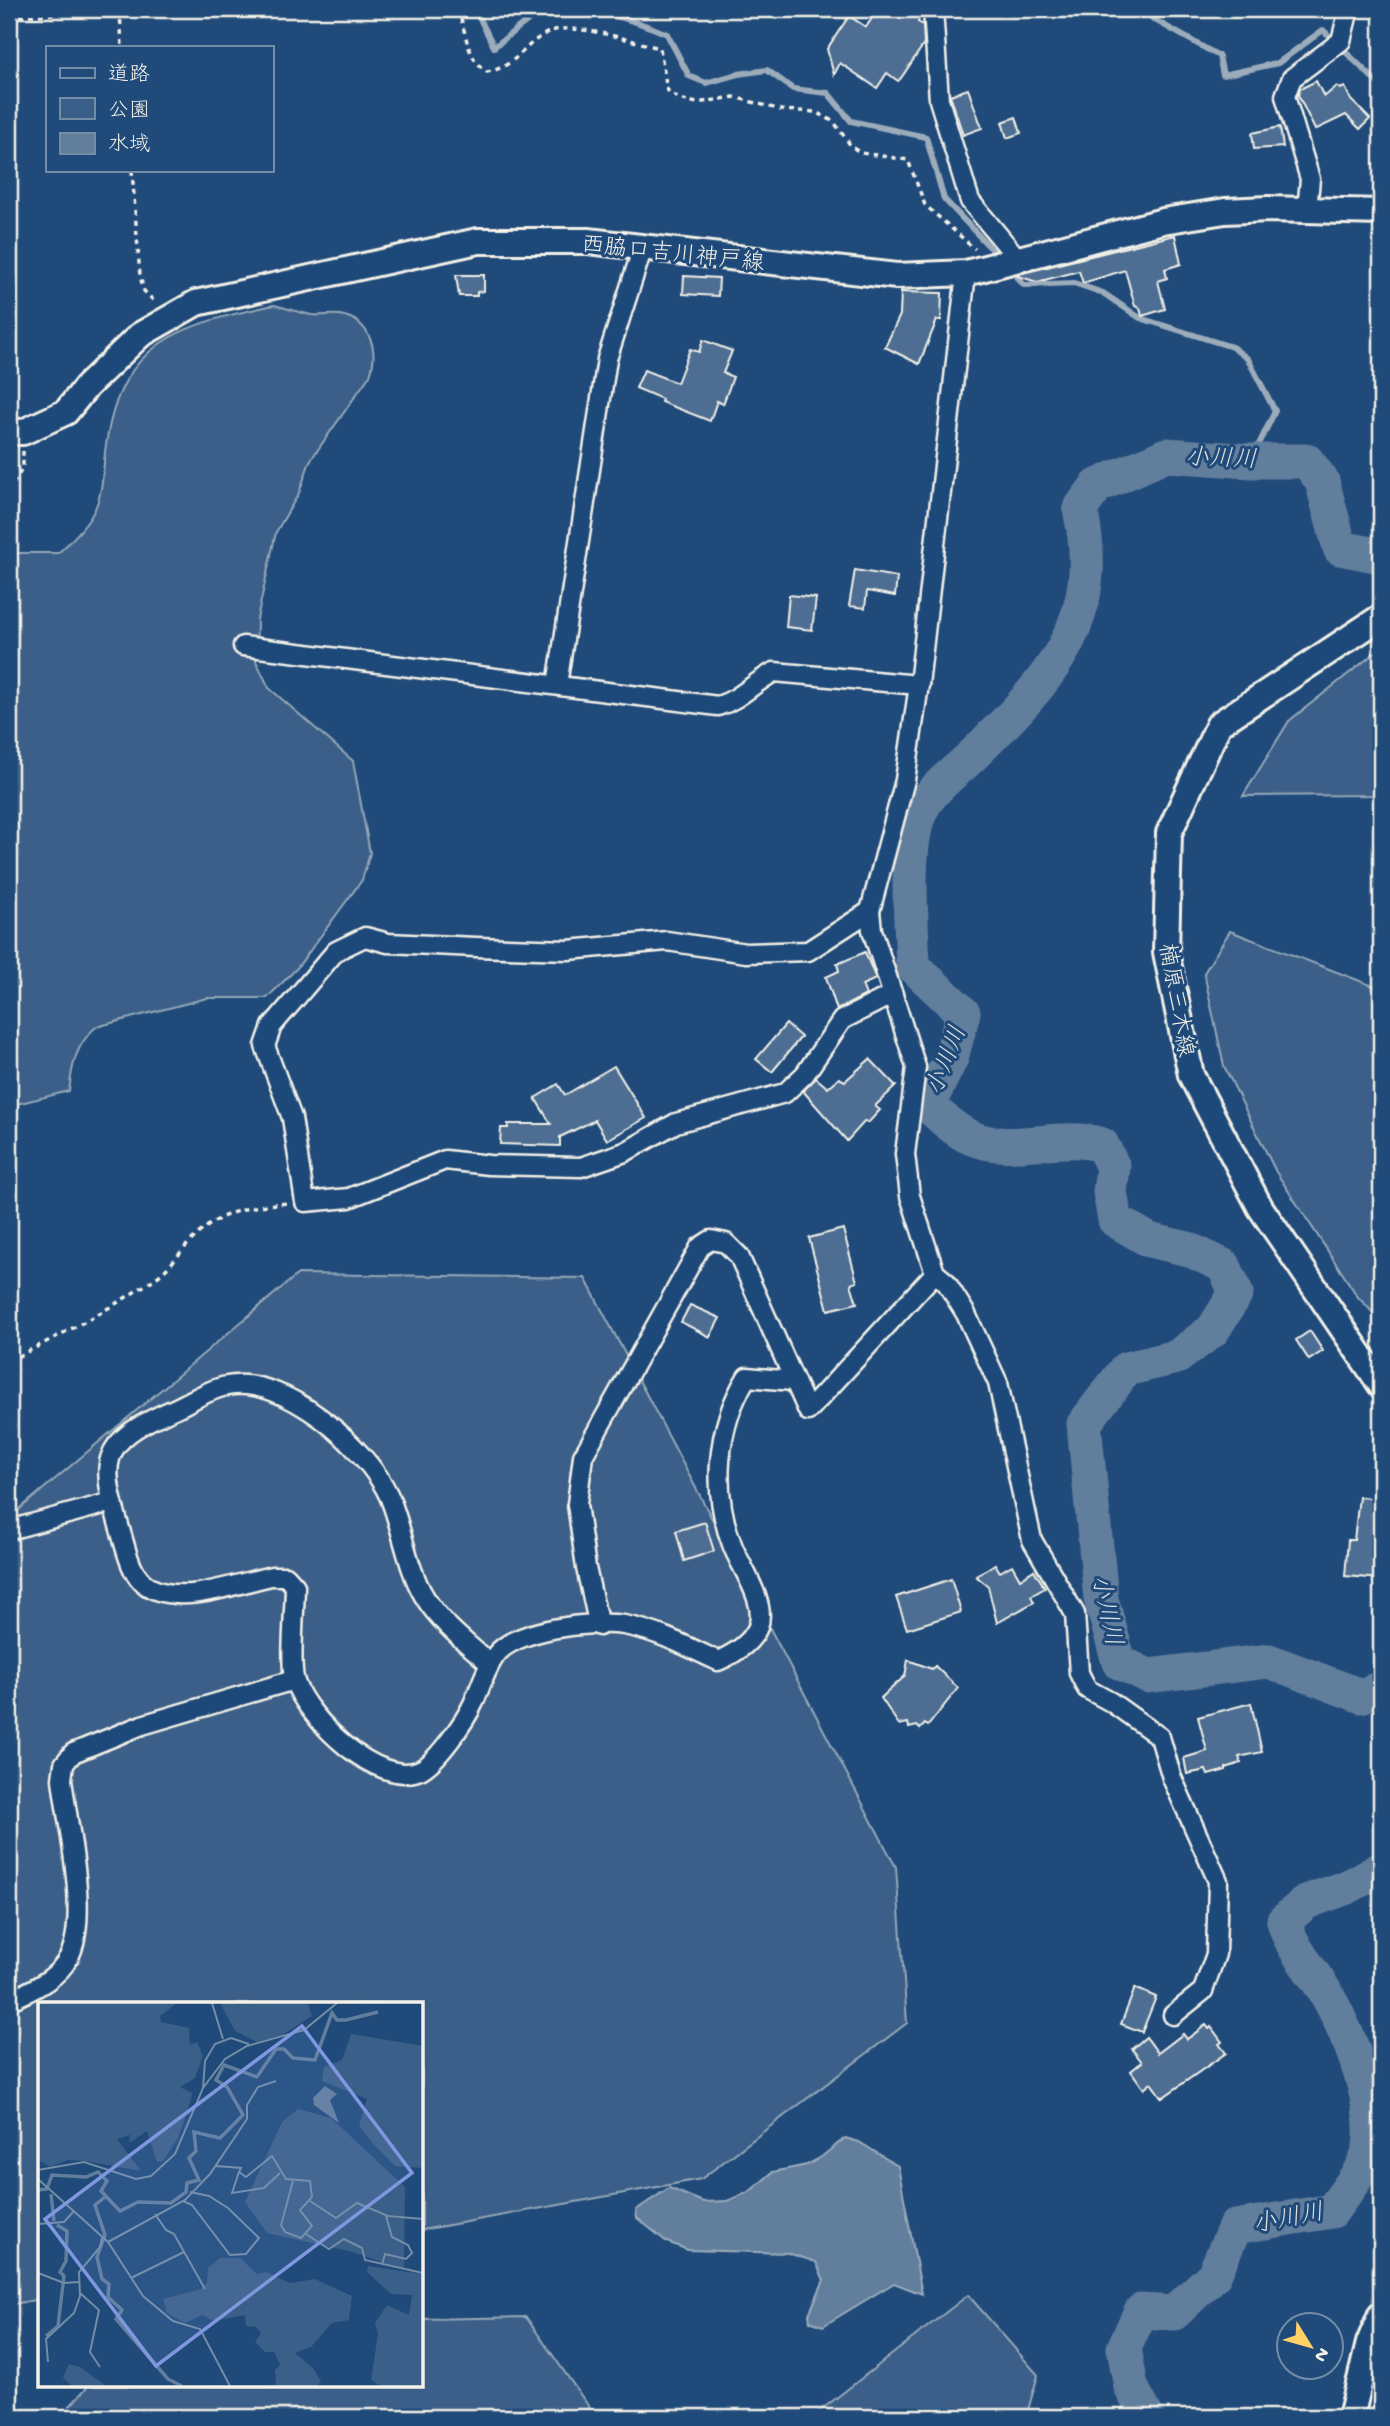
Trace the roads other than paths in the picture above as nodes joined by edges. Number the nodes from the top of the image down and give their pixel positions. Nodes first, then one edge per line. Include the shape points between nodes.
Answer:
1 (933, 9) edge
2 (1349, 9) edge
3 (1307, 210) junction
4 (1381, 212) edge
5 (643, 247) junction
6 (1018, 259) junction
7 (966, 273) junction
8 (16, 432) edge
9 (1381, 617) edge
10 (243, 646) dead end
11 (557, 685) junction
12 (919, 685) junction
13 (870, 911) junction
14 (893, 995) junction
15 (935, 1273) junction
16 (793, 1381) junction
17 (1381, 1385) edge
18 (112, 1502) junction
19 (9, 1530) edge
20 (599, 1626) junction
21 (490, 1664) junction
22 (294, 1680) junction
23 (9, 2001) edge
24 (1173, 2015) dead end
25 (1381, 2314) edge
26 (1351, 2417) edge

1 - 6 street via 939,100 970,201
2 - 3 street via 1341,41 1292,78 1285,96 1310,178
3 - 4 main road, 西脇口吉川神戸線
3 - 6 main road, 西脇口吉川神戸線 via 1268,209 1163,221
5 - 7 main road, 西脇口吉川神戸線 via 897,276
5 - 8 main road, 西脇口吉川神戸線 via 588,241 478,241 196,303 141,335 66,412
5 - 11 street via 607,359
6 - 7 main road, 西脇口吉川神戸線
7 - 12 street
9 - 17 main road, 楠原三木線 via 1219,724 1169,833 1166,952 1191,1074 1260,1208
10 - 11 street
11 - 12 street via 718,706 738,700 758,680 774,672
12 - 13 street via 905,780
13 - 14 street via 881,965
13 - 14 street via 808,951 746,953 667,941 568,950 489,948 388,943 365,937 335,951 272,1026 265,1046 292,1118 305,1202 349,1198 445,1160 581,1167 625,1152 676,1123 785,1093 805,1074 842,1020
14 - 15 street via 916,1067 905,1154 910,1196
15 - 16 street via 808,1411
15 - 24 street via 966,1314 998,1383 1032,1540 1075,1614 1079,1673 1087,1689 1160,1737 1172,1778 1218,1881 1216,1954 1203,1991
16 - 20 street via 747,1377 734,1399 722,1442 719,1490 732,1543 758,1605 758,1627 739,1652 718,1661 660,1635 622,1625
16 - 20 street via 739,1256 726,1243 711,1240 700,1247 583,1456 577,1504
18 - 19 street
18 - 21 street via 106,1484 109,1457 128,1432 226,1386 257,1384 286,1394 343,1437 364,1460 388,1494 424,1596
18 - 22 street via 129,1560 138,1578 151,1588 185,1595 286,1576 295,1586
20 - 21 street via 536,1631 509,1642
21 - 22 street via 472,1707 438,1755 419,1770 390,1771 363,1758 321,1726
22 - 23 street via 142,1725 73,1754 64,1763 77,1929 69,1957 49,1981
25 - 26 main road

